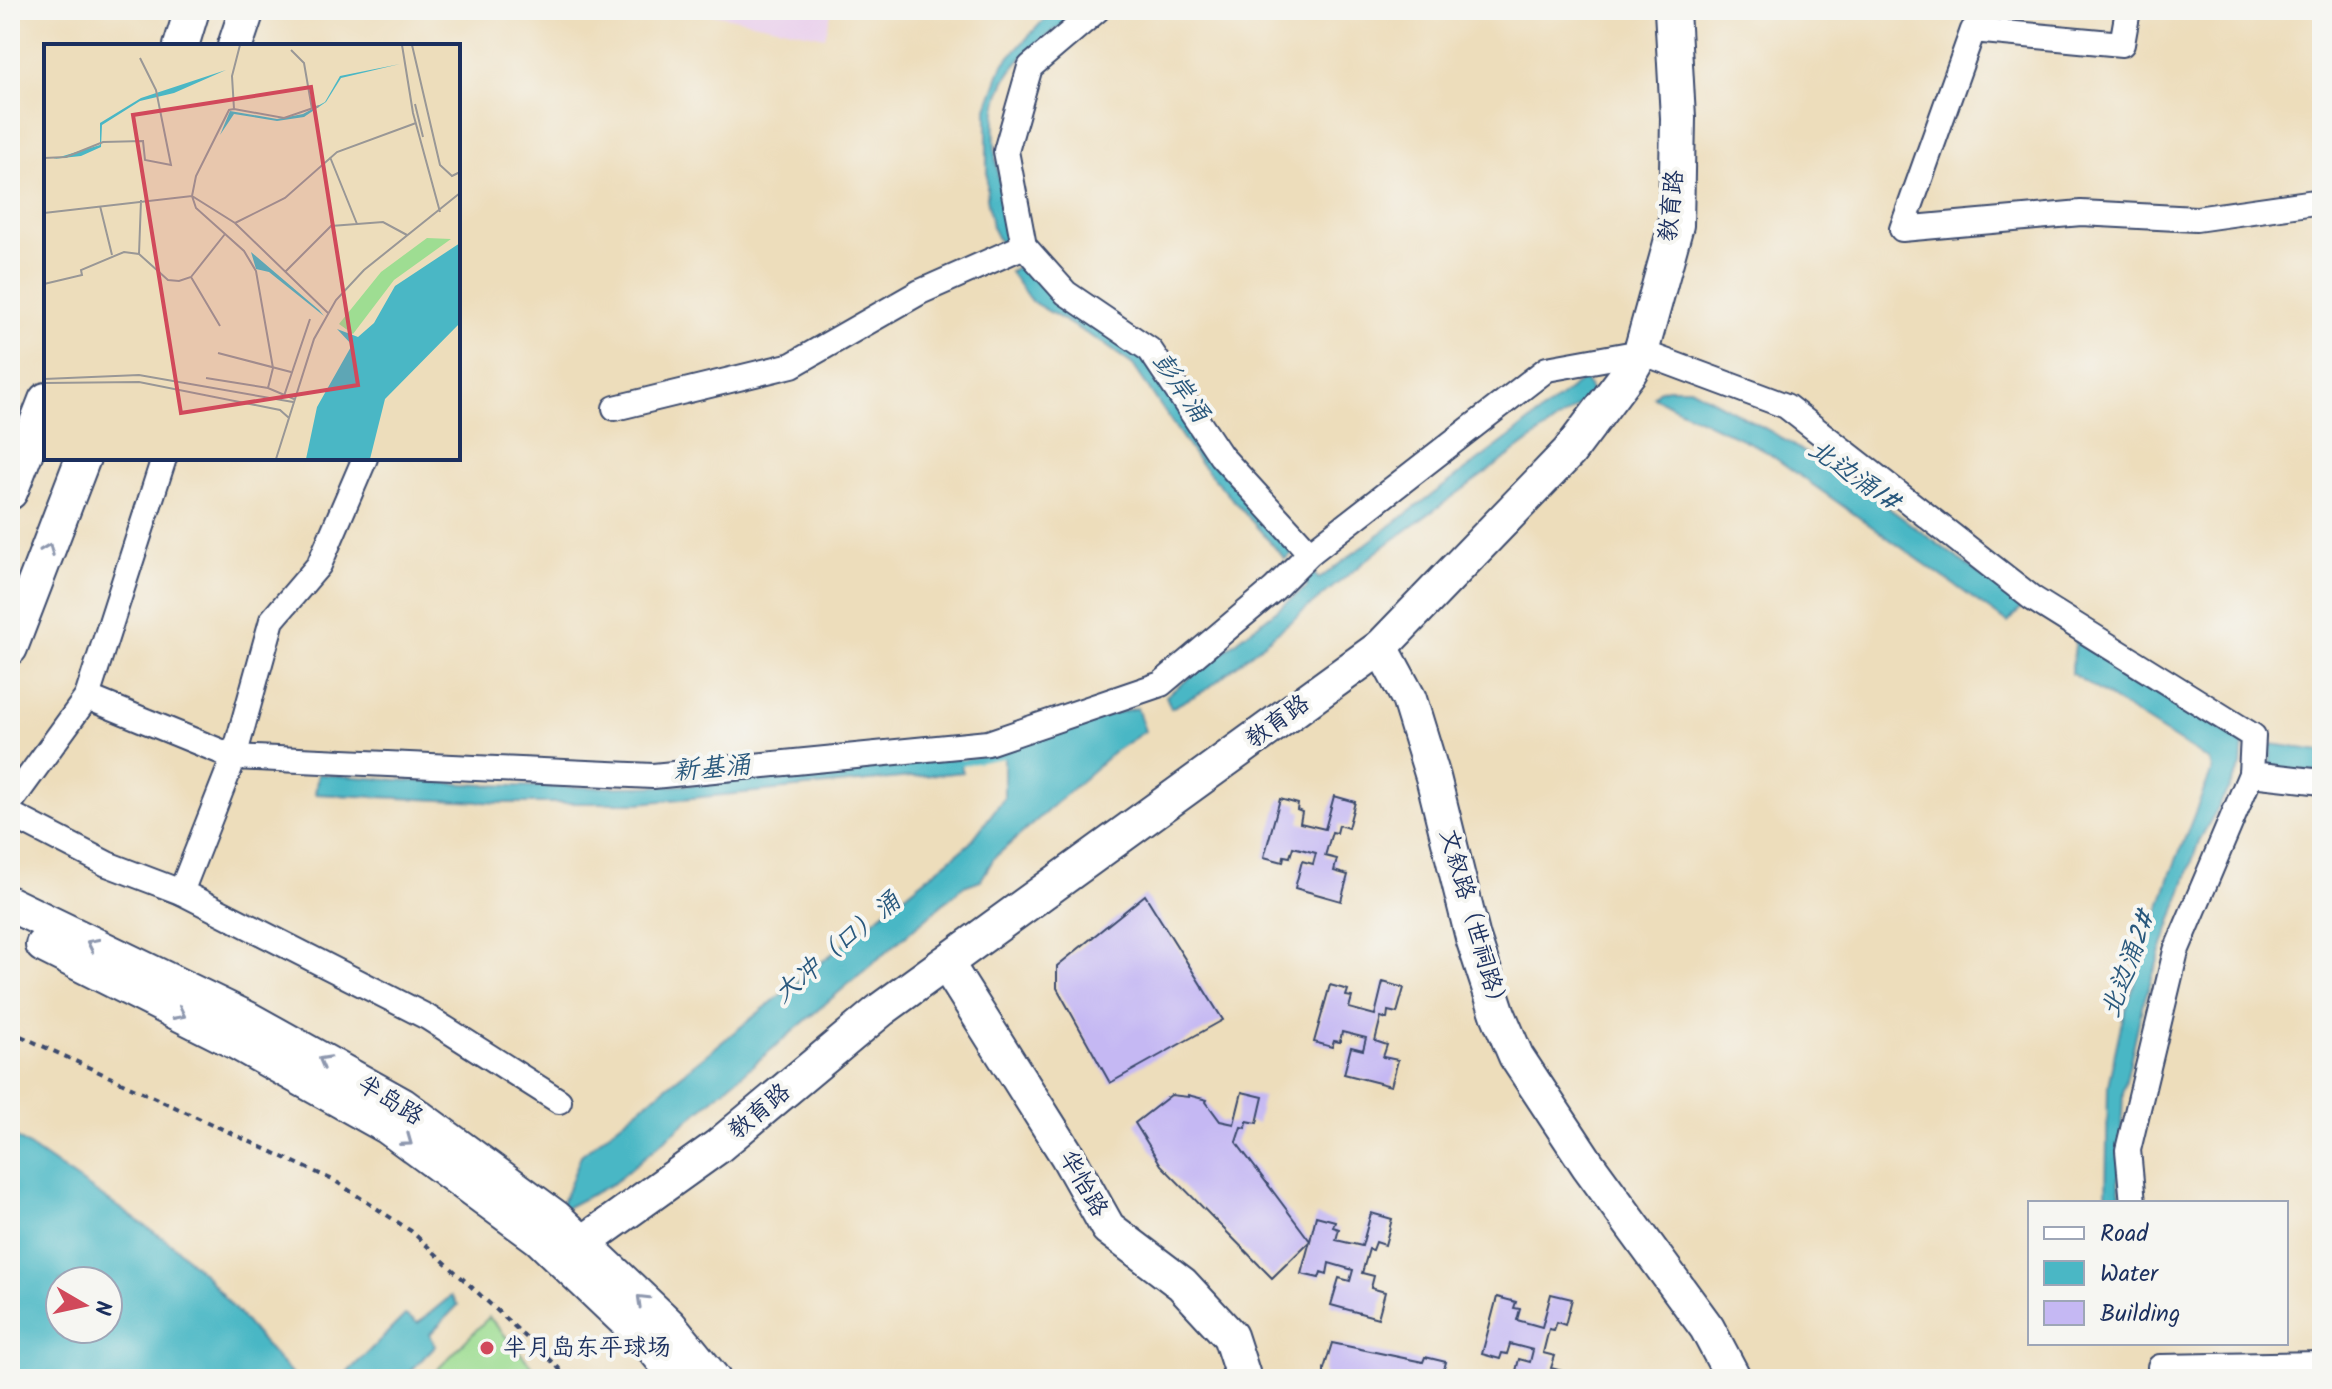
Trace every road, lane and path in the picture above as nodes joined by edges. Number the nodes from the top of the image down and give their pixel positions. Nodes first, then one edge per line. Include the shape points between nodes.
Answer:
1 (192, 10) edge
2 (247, 10) edge
3 (1097, 10) edge
4 (1672, 10) edge
5 (2128, 10) edge
6 (182, 44) edge
7 (236, 44) edge
8 (2322, 201) edge
9 (1024, 246) junction
10 (1641, 352) junction
11 (44, 405) edge
12 (615, 408) dead end
13 (82, 460) edge
14 (163, 460) edge
15 (364, 460) edge
16 (10, 492) edge
17 (1310, 553) junction
18 (1381, 647) junction
19 (10, 648) edge
20 (87, 697) junction
21 (234, 757) junction
22 (2251, 774) junction
23 (2322, 782) edge
24 (10, 803) edge
25 (10, 814) edge
26 (181, 892) junction
27 (10, 904) edge
28 (10, 929) edge
29 (946, 963) junction
30 (10, 1031) edge
31 (559, 1101) dead end
32 (2133, 1201) edge
33 (583, 1243) junction
34 (2159, 1363) edge
35 (2322, 1364) edge
36 (568, 1379) edge
37 (679, 1379) edge
38 (713, 1379) edge
39 (1244, 1379) edge
40 (1734, 1379) edge

1 - 6 street
2 - 7 street
3 - 9 street via 1030,67 1006,151
4 - 10 street, 教育路 via 1676,225
5 - 8 street via 2122,44 1973,30 1902,229 2081,213 2196,219
9 - 12 street via 920,292 792,365
9 - 17 street via 1066,293 1150,350 1221,456
10 - 17 street via 1547,369
10 - 18 street, 教育路 via 1569,452
10 - 22 street via 1786,406 2032,598 2253,736
11 - 16 street
19 -> 13 street
14 - 20 street
15 - 21 street via 319,565 272,620
17 - 21 street via 1161,684 988,743 653,776
18 - 29 street, 教育路
18 - 40 street, 文叙路（世祠路） via 1409,699 1473,938 1516,1056 1707,1328
20 - 21 street
20 - 24 street
21 - 26 street
22 - 23 street
22 - 32 street via 2176,951 2128,1150
25 - 26 street via 107,864
26 - 31 street via 427,1017
33 -> 27 street, 半岛路 via 402,1105 248,1019
28 -> 37 street, 半岛路 via 236,1042 388,1127 539,1238 650,1344
29 - 33 street, 教育路 via 882,1009 717,1147
29 - 39 street, 华怡路 via 1108,1228 1182,1284 1230,1336
30 - 36 path via 335,1181 411,1231
38 -> 33 street, 半岛路 via 669,1325
34 - 35 street

